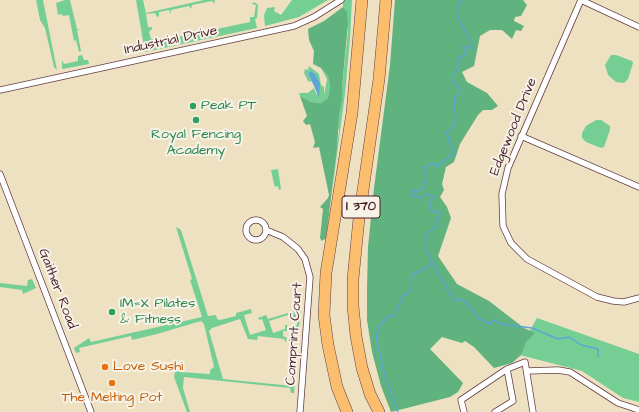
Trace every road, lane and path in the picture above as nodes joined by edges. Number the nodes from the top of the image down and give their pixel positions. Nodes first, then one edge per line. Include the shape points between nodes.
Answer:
1 (341, 0) edge
2 (362, 0) edge
3 (386, 0) edge
4 (581, 0) edge
5 (639, 27) edge
6 (0, 90) edge
7 (521, 136) junction
8 (0, 174) edge
9 (639, 187) edge
10 (335, 225) junction
11 (266, 230) dead end
12 (639, 298) edge
13 (507, 369) junction
14 (527, 371) junction
15 (639, 410) edge
16 (91, 412) edge
17 (300, 412) edge
18 (347, 412) edge
19 (353, 412) edge
20 (378, 412) edge
21 (464, 412) edge
22 (495, 412) edge
23 (533, 412) edge

1 - 6 street, Industrial Drive via 314,17 287,28
2 - 10 highway, I 370 via 352,113
3 - 20 highway, I 370 via 377,94 353,279 356,336 364,375
4 - 5 street
4 - 7 street, Edgewood Drive
7 - 9 street
7 - 12 street, Edgewood Drive via 508,168 502,194 503,226 511,243 527,259 597,297 618,302
8 - 16 street, Gaither Road
10 - 18 highway via 326,273 324,315 337,387
10 - 19 highway, I 370 via 330,308 333,340 340,374
11 - 17 street, Comprint Court via 284,237 298,249 307,264 310,277
13 - 14 street via 526,362
13 - 21 street via 461,400
13 - 22 street via 513,401
14 - 15 street via 570,372 618,403
14 - 23 street

